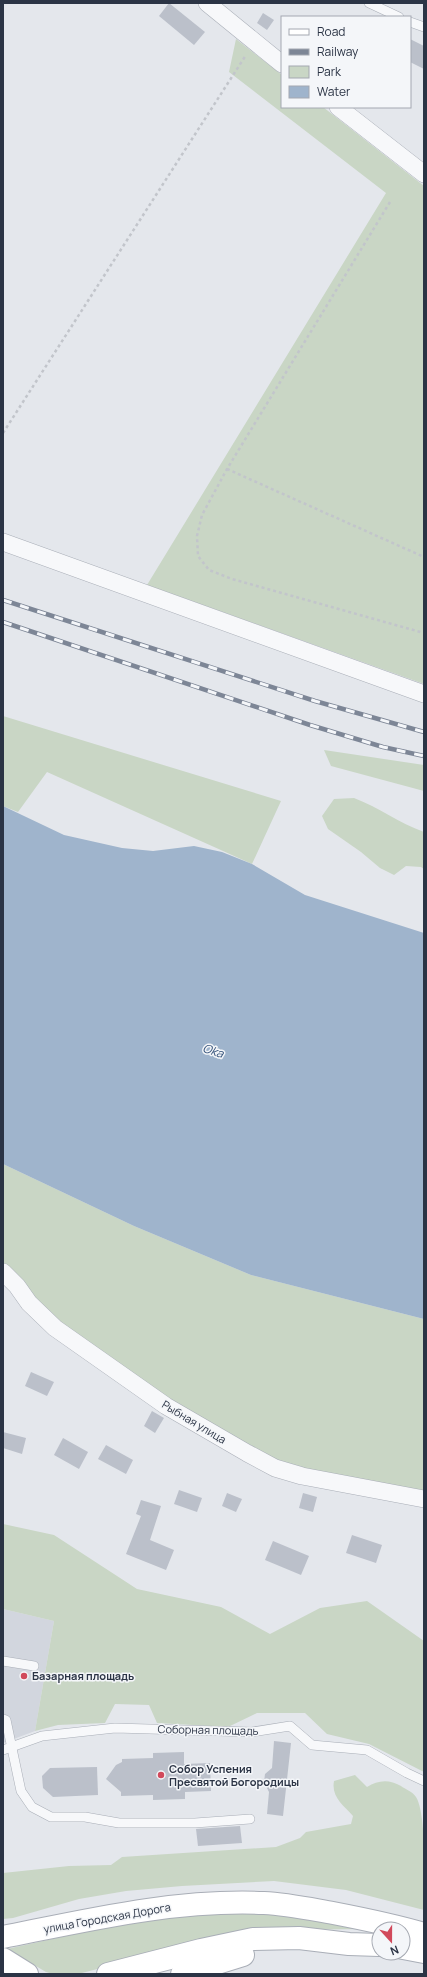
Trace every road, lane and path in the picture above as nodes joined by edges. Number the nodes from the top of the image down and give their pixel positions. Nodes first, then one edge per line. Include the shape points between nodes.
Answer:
1 (207, 3) edge
2 (369, 3) edge
3 (397, 16) edge
4 (411, 22) edge
5 (424, 27) edge
6 (254, 43) junction
7 (281, 63) edge
8 (339, 108) edge
9 (424, 174) edge
10 (390, 202) dead end
11 (3, 433) edge
12 (226, 469) junction
13 (3, 542) edge
14 (424, 557) edge
15 (424, 633) edge
16 (424, 694) edge
17 (3, 1272) edge
18 (424, 1499) edge
19 (3, 1661) edge
20 (34, 1666) dead end
21 (3, 1719) edge
22 (7, 1748) edge
23 (424, 1781) edge
24 (250, 1819) dead end
25 (424, 1934) edge
26 (3, 1937) edge
27 (349, 1944) junction
28 (371, 1945) edge
29 (411, 1950) edge
30 (424, 1952) edge
31 (3, 1959) edge
32 (27, 1974) edge
33 (108, 1974) edge
34 (182, 1974) edge

1 - 6 street
2 - 3 lane
4 - 5 lane
6 - 7 street
6 - 11 path
8 - 9 street
10 - 12 path
12 - 14 path
12 - 15 path via 202,515 197,536 198,556 208,570
13 - 16 street
17 - 18 street, Рыбная улица via 29,1303 55,1328 166,1406 247,1453 275,1468 302,1476
19 - 20 lane
21 - 22 lane via 6,1720
22 - 23 lane, Соборная площадь via 42,1736 115,1728 252,1732 290,1726 312,1745 367,1750
22 - 24 lane via 21,1791 32,1807 51,1817 84,1817 119,1823 195,1823
25 - 26 main road, улица Городская Дорога via 394,1925 307,1908 240,1902 162,1907
27 - 28 main road
27 - 33 main road via 299,1938 253,1939
27 - 34 main road via 262,1950 221,1960
29 - 30 main road
31 - 32 main road

